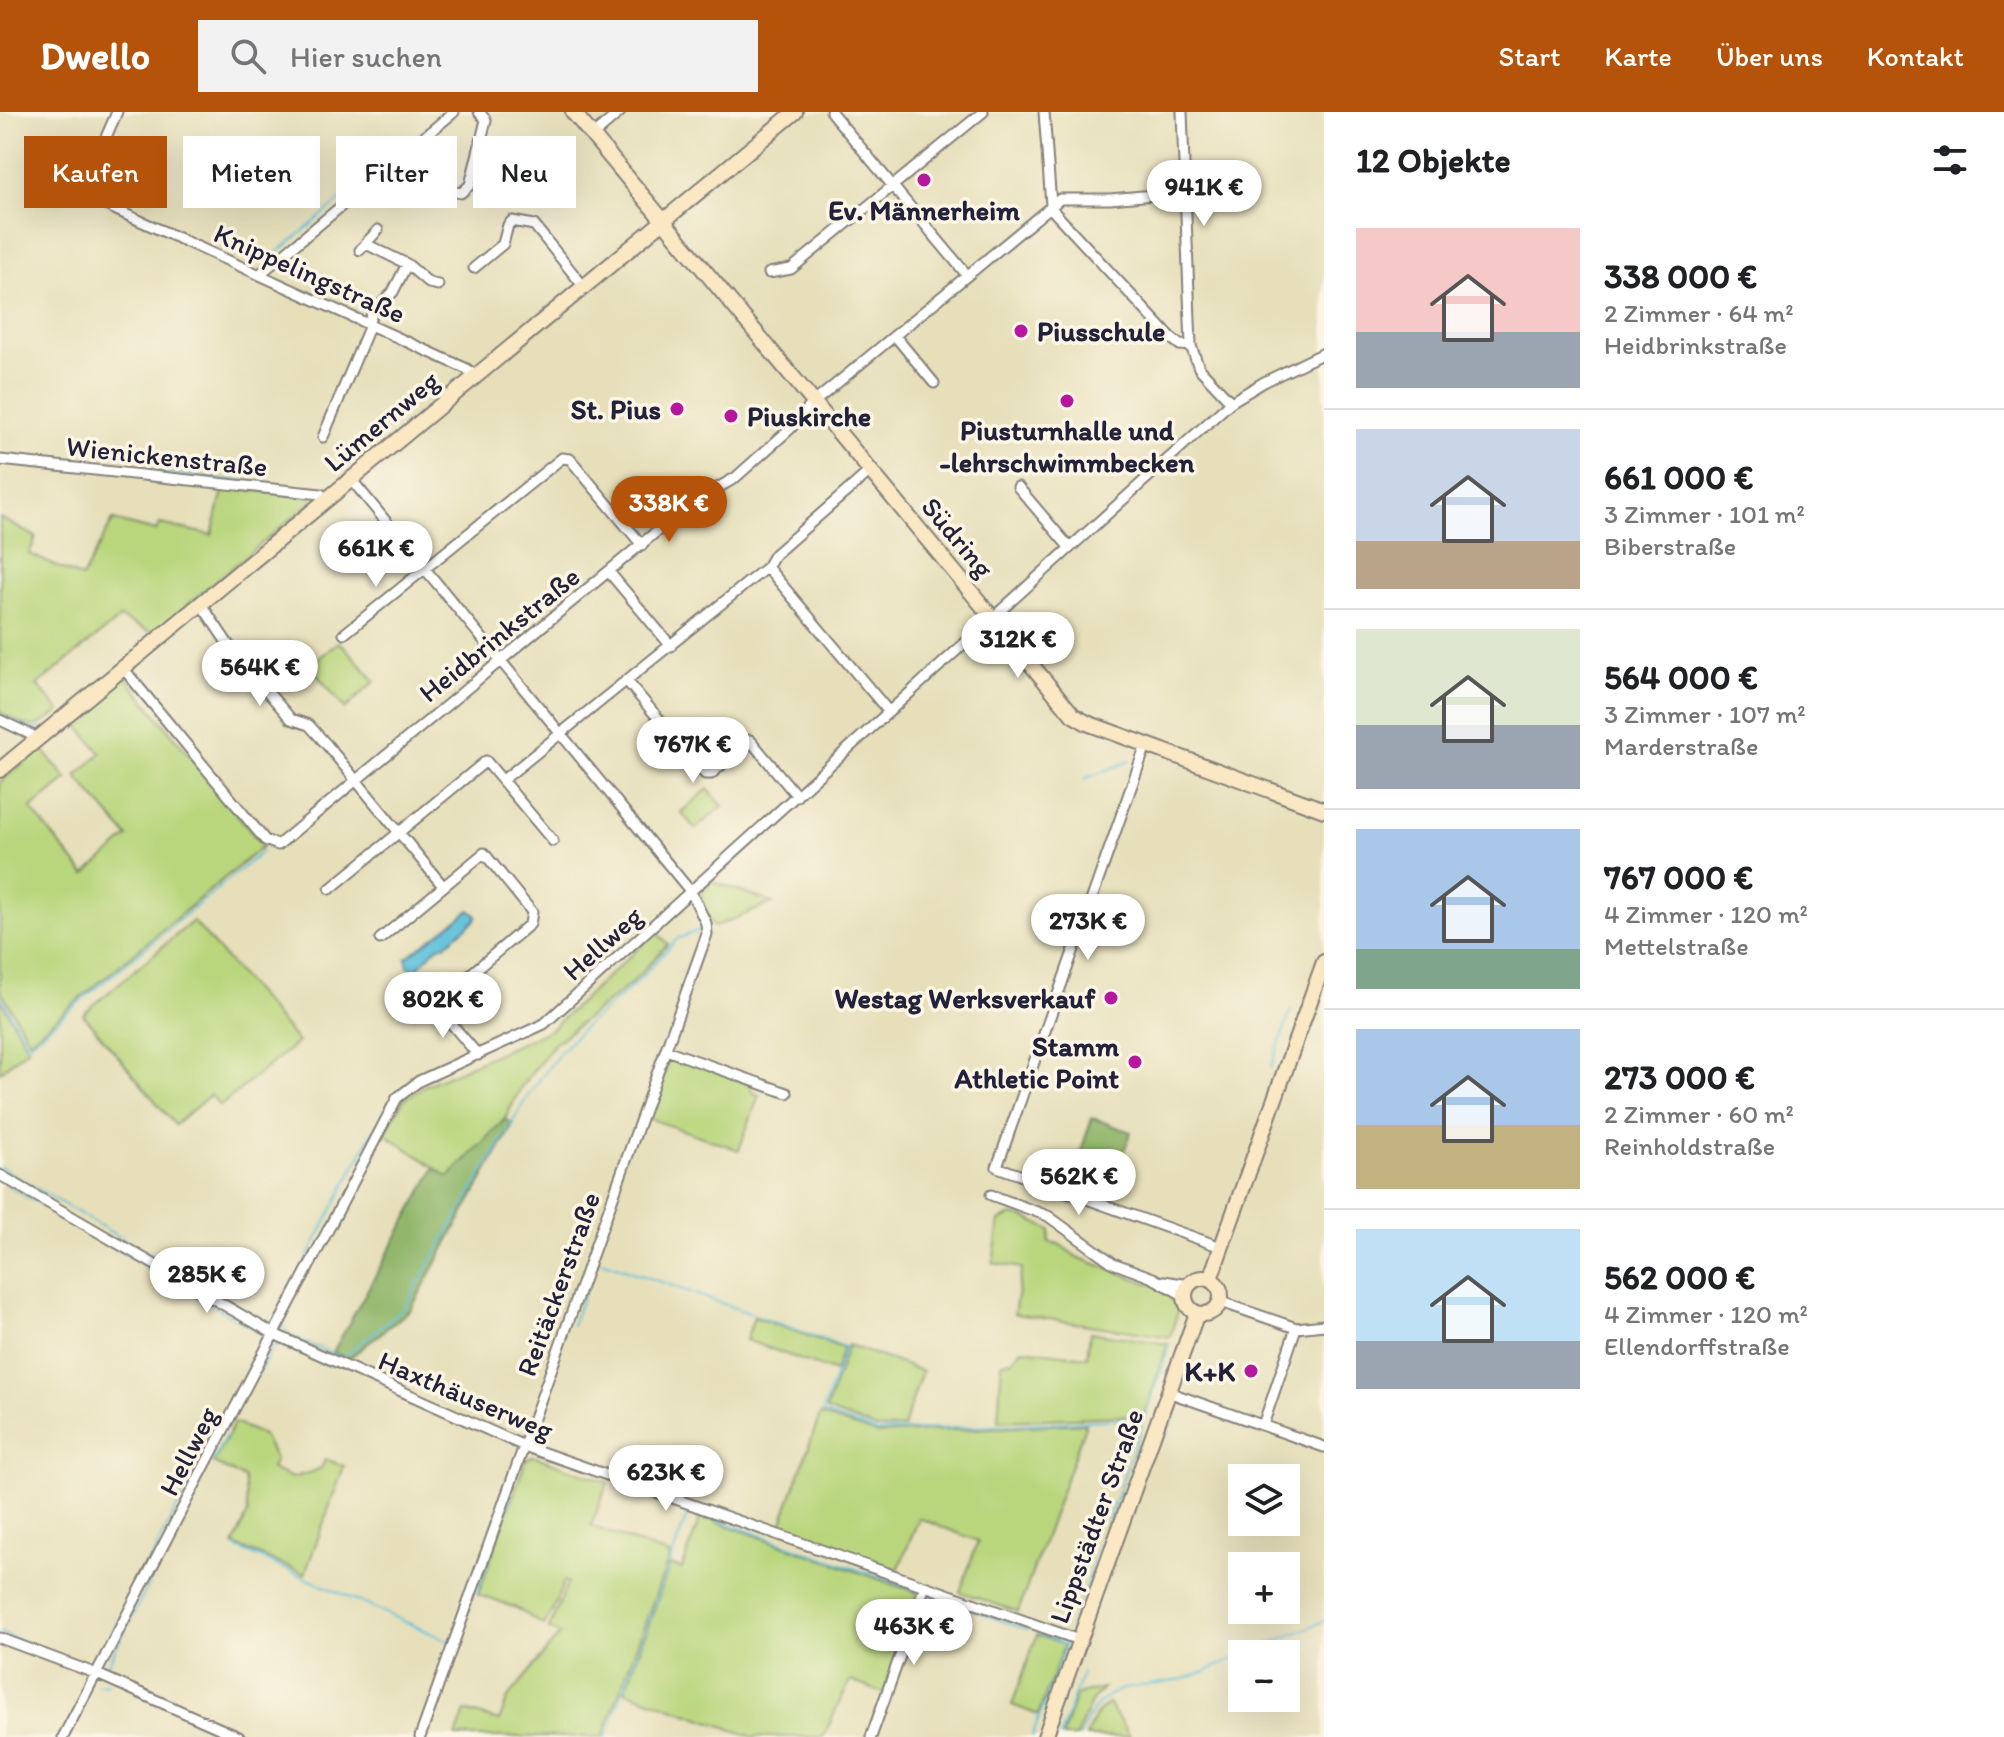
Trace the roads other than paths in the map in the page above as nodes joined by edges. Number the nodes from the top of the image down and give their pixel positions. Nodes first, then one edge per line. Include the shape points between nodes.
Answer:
1 (117, 112) edge
2 (454, 112) edge
3 (479, 112) edge
4 (573, 112) edge
5 (620, 112) edge
6 (831, 112) edge
7 (983, 112) edge
8 (1044, 112) edge
9 (1182, 112) edge
10 (791, 113) edge
11 (592, 136) junction
12 (893, 185) junction
13 (457, 192) edge
14 (1186, 192) junction
15 (1051, 205) junction
16 (663, 221) junction
17 (378, 230) dead end
18 (407, 264) junction
19 (474, 268) dead end
20 (769, 273) dead end
21 (260, 274) junction
22 (967, 275) junction
23 (438, 285) dead end
24 (584, 287) junction
25 (369, 324) junction
26 (895, 336) junction
27 (1191, 346) junction
28 (1324, 353) edge
29 (475, 376) junction
30 (934, 383) dead end
31 (1231, 402) junction
32 (813, 403) junction
33 (323, 437) dead end
34 (0, 460) edge
35 (870, 471) junction
36 (351, 479) junction
37 (1018, 487) dead end
38 (327, 500) junction
39 (642, 545) junction
40 (1069, 547) junction
41 (767, 567) junction
42 (426, 569) junction
43 (609, 572) junction
44 (201, 604) junction
45 (991, 618) junction
46 (344, 634) dead end
47 (671, 646) junction
48 (500, 661) junction
49 (123, 668) junction
50 (626, 680) junction
51 (889, 712) junction
52 (0, 720) edge
53 (559, 734) junction
54 (38, 738) junction
55 (1146, 745) junction
56 (0, 770) edge
57 (503, 780) junction
58 (356, 781) junction
59 (797, 796) junction
60 (1324, 810) edge
61 (399, 833) junction
62 (553, 841) dead end
63 (443, 886) junction
64 (330, 889) dead end
65 (691, 892) junction
66 (380, 939) dead end
67 (1324, 962) edge
68 (415, 981) dead end
69 (435, 1004) junction
70 (666, 1050) junction
71 (478, 1055) junction
72 (787, 1093) dead end
73 (0, 1175) edge
74 (991, 1195) dead end
75 (1221, 1247) junction
76 (1210, 1279) junction
77 (1187, 1290) junction
78 (1221, 1302) junction
79 (1197, 1313) junction
80 (1324, 1325) edge
81 (1296, 1328) junction
82 (274, 1334) junction
83 (1168, 1392) junction
84 (1263, 1425) junction
85 (524, 1446) junction
86 (1324, 1447) edge
87 (925, 1586) junction
88 (0, 1638) edge
89 (1079, 1640) junction
90 (97, 1674) junction
91 (63, 1737) edge
92 (239, 1737) edge
93 (420, 1737) edge
94 (871, 1737) edge
95 (1045, 1737) edge

1 - 21 street, Knippelingstraße via 81,194
2 - 21 street
3 - 13 street via 486,120 470,185
4 - 11 street, Südring
5 - 11 street
6 - 12 street
7 - 12 street
8 - 15 street
9 - 14 street
10 - 16 street, Lümernweg
11 - 16 street, Südring
12 - 20 street via 791,269
12 - 22 street
14 - 15 street via 1060,199
14 - 27 street
15 - 22 street, Heidbrinkstraße
15 - 27 street via 1171,338
16 - 24 street, Lümernweg
16 - 32 street, Südring
17 - 18 street via 363,247
18 - 23 street
18 - 25 street
19 - 24 street via 503,244 512,221 534,225
21 - 25 street, Knippelingstraße
22 - 26 street, Heidbrinkstraße
24 - 29 street, Lümernweg
25 - 29 street, Knippelingstraße
25 - 33 street
26 - 30 street
26 - 32 street, Heidbrinkstraße
27 - 31 street via 1199,368
28 - 31 street, Hellweg
29 - 36 street, Lümernweg
31 - 40 street, Hellweg
32 - 35 street, Südring
32 - 39 street, Heidbrinkstraße via 735,478 691,503
34 - 38 street, Wienickenstraße via 321,494
35 - 41 street via 774,555
35 - 45 street, Südring
36 - 38 street, Lümernweg
36 - 42 street, Reitäckerstraße
37 - 40 street
38 - 44 street, Lümernweg
39 - 42 street via 567,457
39 - 43 street, Heidbrinkstraße
40 - 45 street, Hellweg
41 - 47 street
41 - 51 street
42 - 46 street
42 - 48 street, Reitäckerstraße
43 - 47 street
43 - 48 street, Heidbrinkstraße
44 - 49 street, Lümernweg
44 - 58 street via 234,653 291,719 309,725
45 - 51 street, Hellweg
45 - 55 street, Südring via 1073,715
47 - 50 street
48 - 53 street, Reitäckerstraße
48 - 58 street, Heidbrinkstraße
49 - 54 street, Lümernweg
49 - 58 street, Heidbrinkstraße via 265,840 278,845
50 - 53 street
50 - 59 street via 705,774 750,740
51 - 59 street, Hellweg
52 - 54 street
53 - 57 street
53 - 65 street, Reitäckerstraße
54 - 56 street, Lümernweg
55 - 60 street, Südring
55 - 75 street via 997,1167
57 - 61 street via 486,761
57 - 62 street
58 - 61 street
59 - 65 street, Hellweg
61 - 63 street
61 - 64 street
63 - 66 street
63 - 69 street via 484,853 532,912 530,924
65 - 70 street, Reitäckerstraße via 707,934
65 - 71 street, Hellweg via 544,1024
67 - 75 street
68 - 69 street
69 - 71 street
70 - 72 street
70 - 85 street, Reitäckerstraße
71 - 82 street, Hellweg via 419,1081 397,1098
73 - 82 street, Haxthäuserweg
74 - 77 street via 1048,1216 1113,1263
75 - 76 street
76 - 77 street via 1198,1278
76 - 78 street via 1220,1288
77 - 79 street via 1188,1306
78 - 79 street via 1211,1313
78 - 81 street
79 - 83 street, Lippstädter Straße
80 - 81 street
81 - 84 street
82 - 85 street, Haxthäuserweg
82 - 90 street, Hellweg
83 - 84 street
83 - 89 street, Lippstädter Straße
84 - 86 street
85 - 87 street, Haxthäuserweg
85 - 93 street, Reitäckerstraße
87 - 89 street, Haxthäuserweg
87 - 94 street
88 - 90 street
89 - 95 street, Lippstädter Straße
90 - 91 street, Hellweg
90 - 92 street

